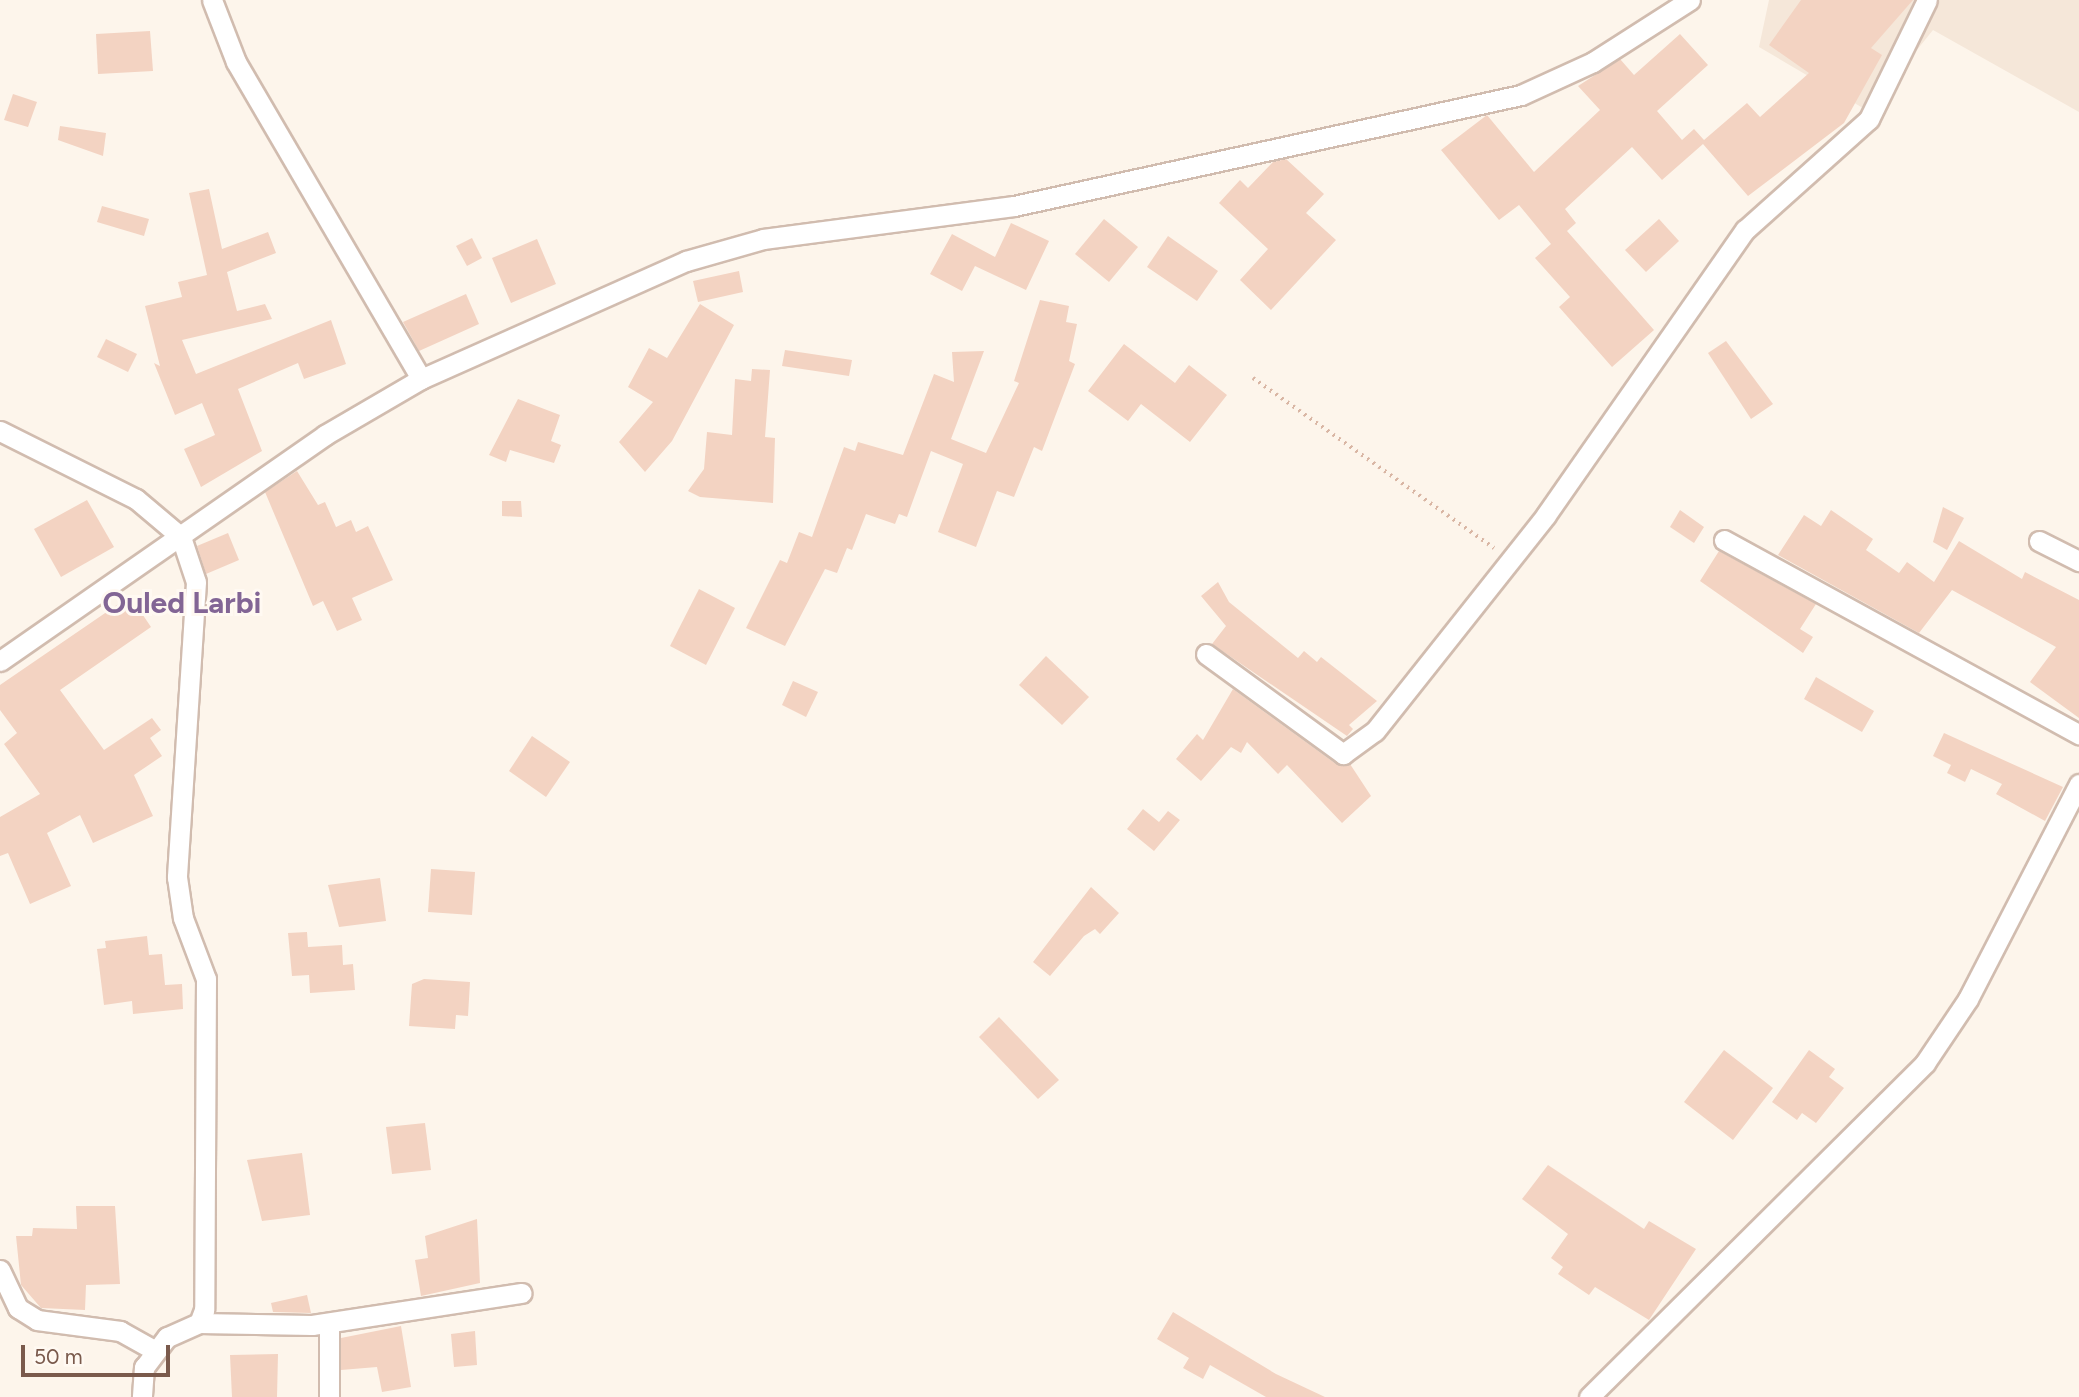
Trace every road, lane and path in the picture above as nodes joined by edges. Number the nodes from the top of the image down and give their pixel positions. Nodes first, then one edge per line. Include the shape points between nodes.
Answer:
1 (212, 0) edge
2 (1690, 0) edge
3 (1927, 0) edge
4 (1253, 378) dead end
5 (421, 379) junction
6 (0, 431) edge
7 (181, 537) junction
8 (1724, 540) dead end
9 (2039, 541) dead end
10 (1511, 560) junction
11 (2079, 561) edge
12 (1206, 654) dead end
13 (0, 661) edge
14 (2079, 734) edge
15 (2079, 784) edge
16 (0, 1270) edge
17 (522, 1293) dead end
18 (199, 1323) junction
19 (329, 1323) junction
20 (156, 1350) junction
21 (142, 1397) edge
22 (329, 1397) edge
23 (1589, 1397) edge

1 - 5 street via 236,62
2 - 5 street via 1592,62 1521,95 1014,206 721,249
3 - 10 street via 1869,119 1745,230
4 - 10 path
5 - 7 street via 325,435
6 - 7 street via 136,499
7 - 13 street
7 - 18 street via 197,582 177,877 183,918 206,979 204,1310
8 - 14 street
9 - 11 street
10 - 12 street via 1411,692 1343,754
15 - 23 street via 1968,999 1925,1063
16 - 20 street via 18,1308 37,1320 120,1331
17 - 19 street
18 - 19 street
18 - 20 street via 167,1336
19 - 22 street
20 - 21 street via 144,1367

